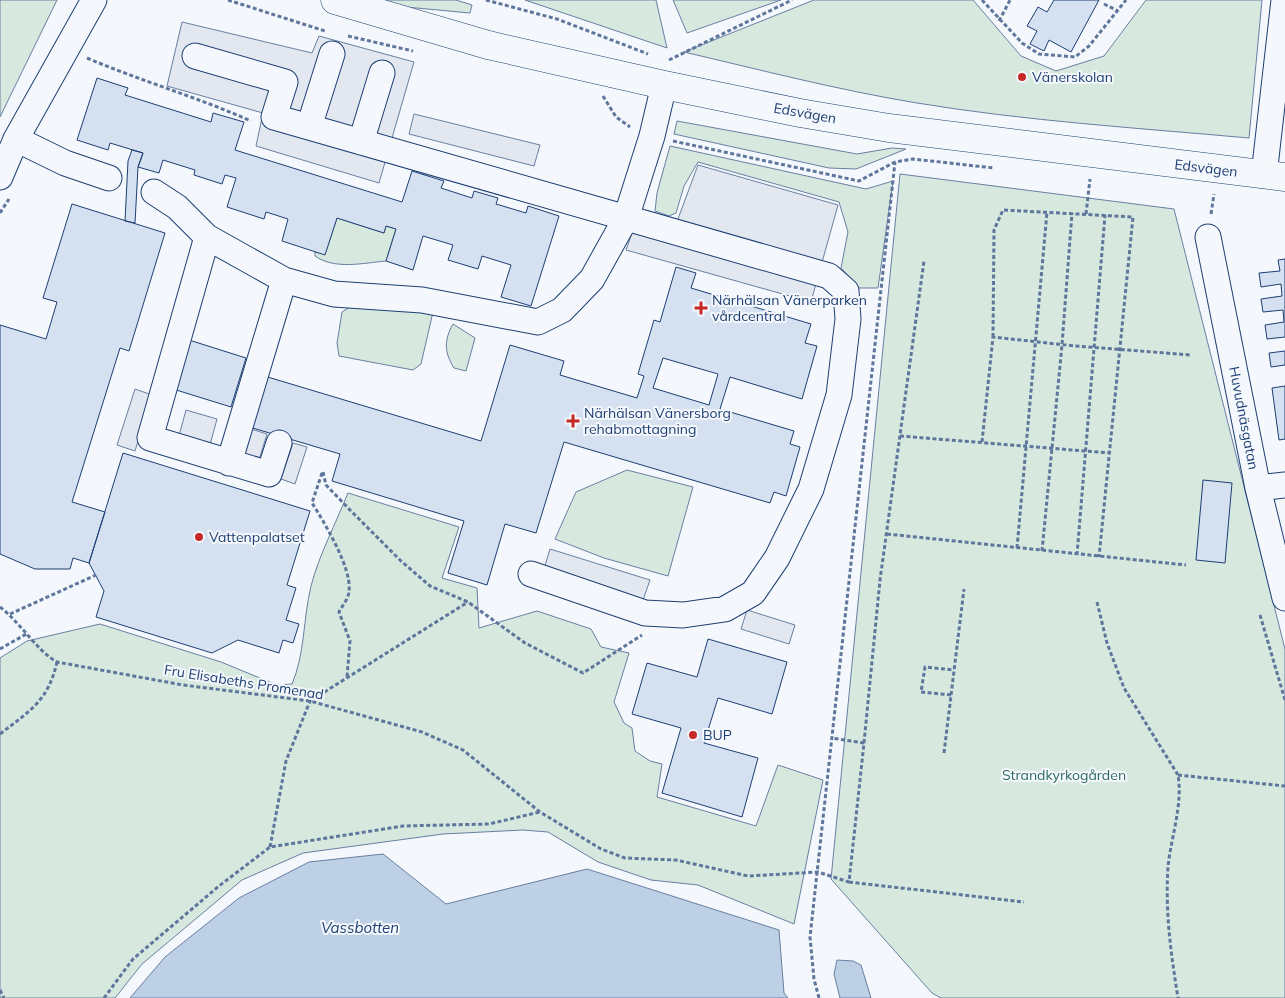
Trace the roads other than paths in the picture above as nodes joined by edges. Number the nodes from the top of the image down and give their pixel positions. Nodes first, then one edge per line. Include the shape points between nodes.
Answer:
1 (94, 0) edge
2 (335, 0) edge
3 (1284, 0) edge
4 (332, 54) dead end
5 (195, 56) dead end
6 (666, 72) junction
7 (382, 73) dead end
8 (308, 127) junction
9 (16, 139) junction
10 (361, 142) junction
11 (1274, 176) edge
12 (0, 177) edge
13 (109, 178) dead end
14 (154, 192) dead end
15 (626, 218) junction
16 (206, 237) junction
17 (1208, 237) dead end
18 (284, 280) junction
19 (280, 443) dead end
20 (229, 463) junction
21 (1285, 485) edge
22 (1258, 488) junction
23 (531, 574) dead end
24 (1285, 598) edge

1 - 9 street
2 - 6 main road, Edsvägen via 488,45
3 - 11 street
4 - 8 street
5 - 8 street via 284,82 274,117
6 - 11 main road, Edsvägen via 889,128
6 - 15 street via 652,136
7 - 10 street
8 - 10 street
9 - 12 street
9 - 13 street via 64,163
10 - 15 street
14 - 16 street via 177,207
15 - 18 street via 592,279 562,310 538,322 422,300 334,294
15 - 23 street via 829,276 846,291 848,320 839,395 811,489 777,558 753,593 725,609 644,613
16 - 18 street
16 - 20 street via 150,438
17 - 22 street, Huvudnäsgatan
18 - 20 street
19 - 20 street via 269,474
21 - 22 street
22 - 24 street, Huvudnäsgatan

